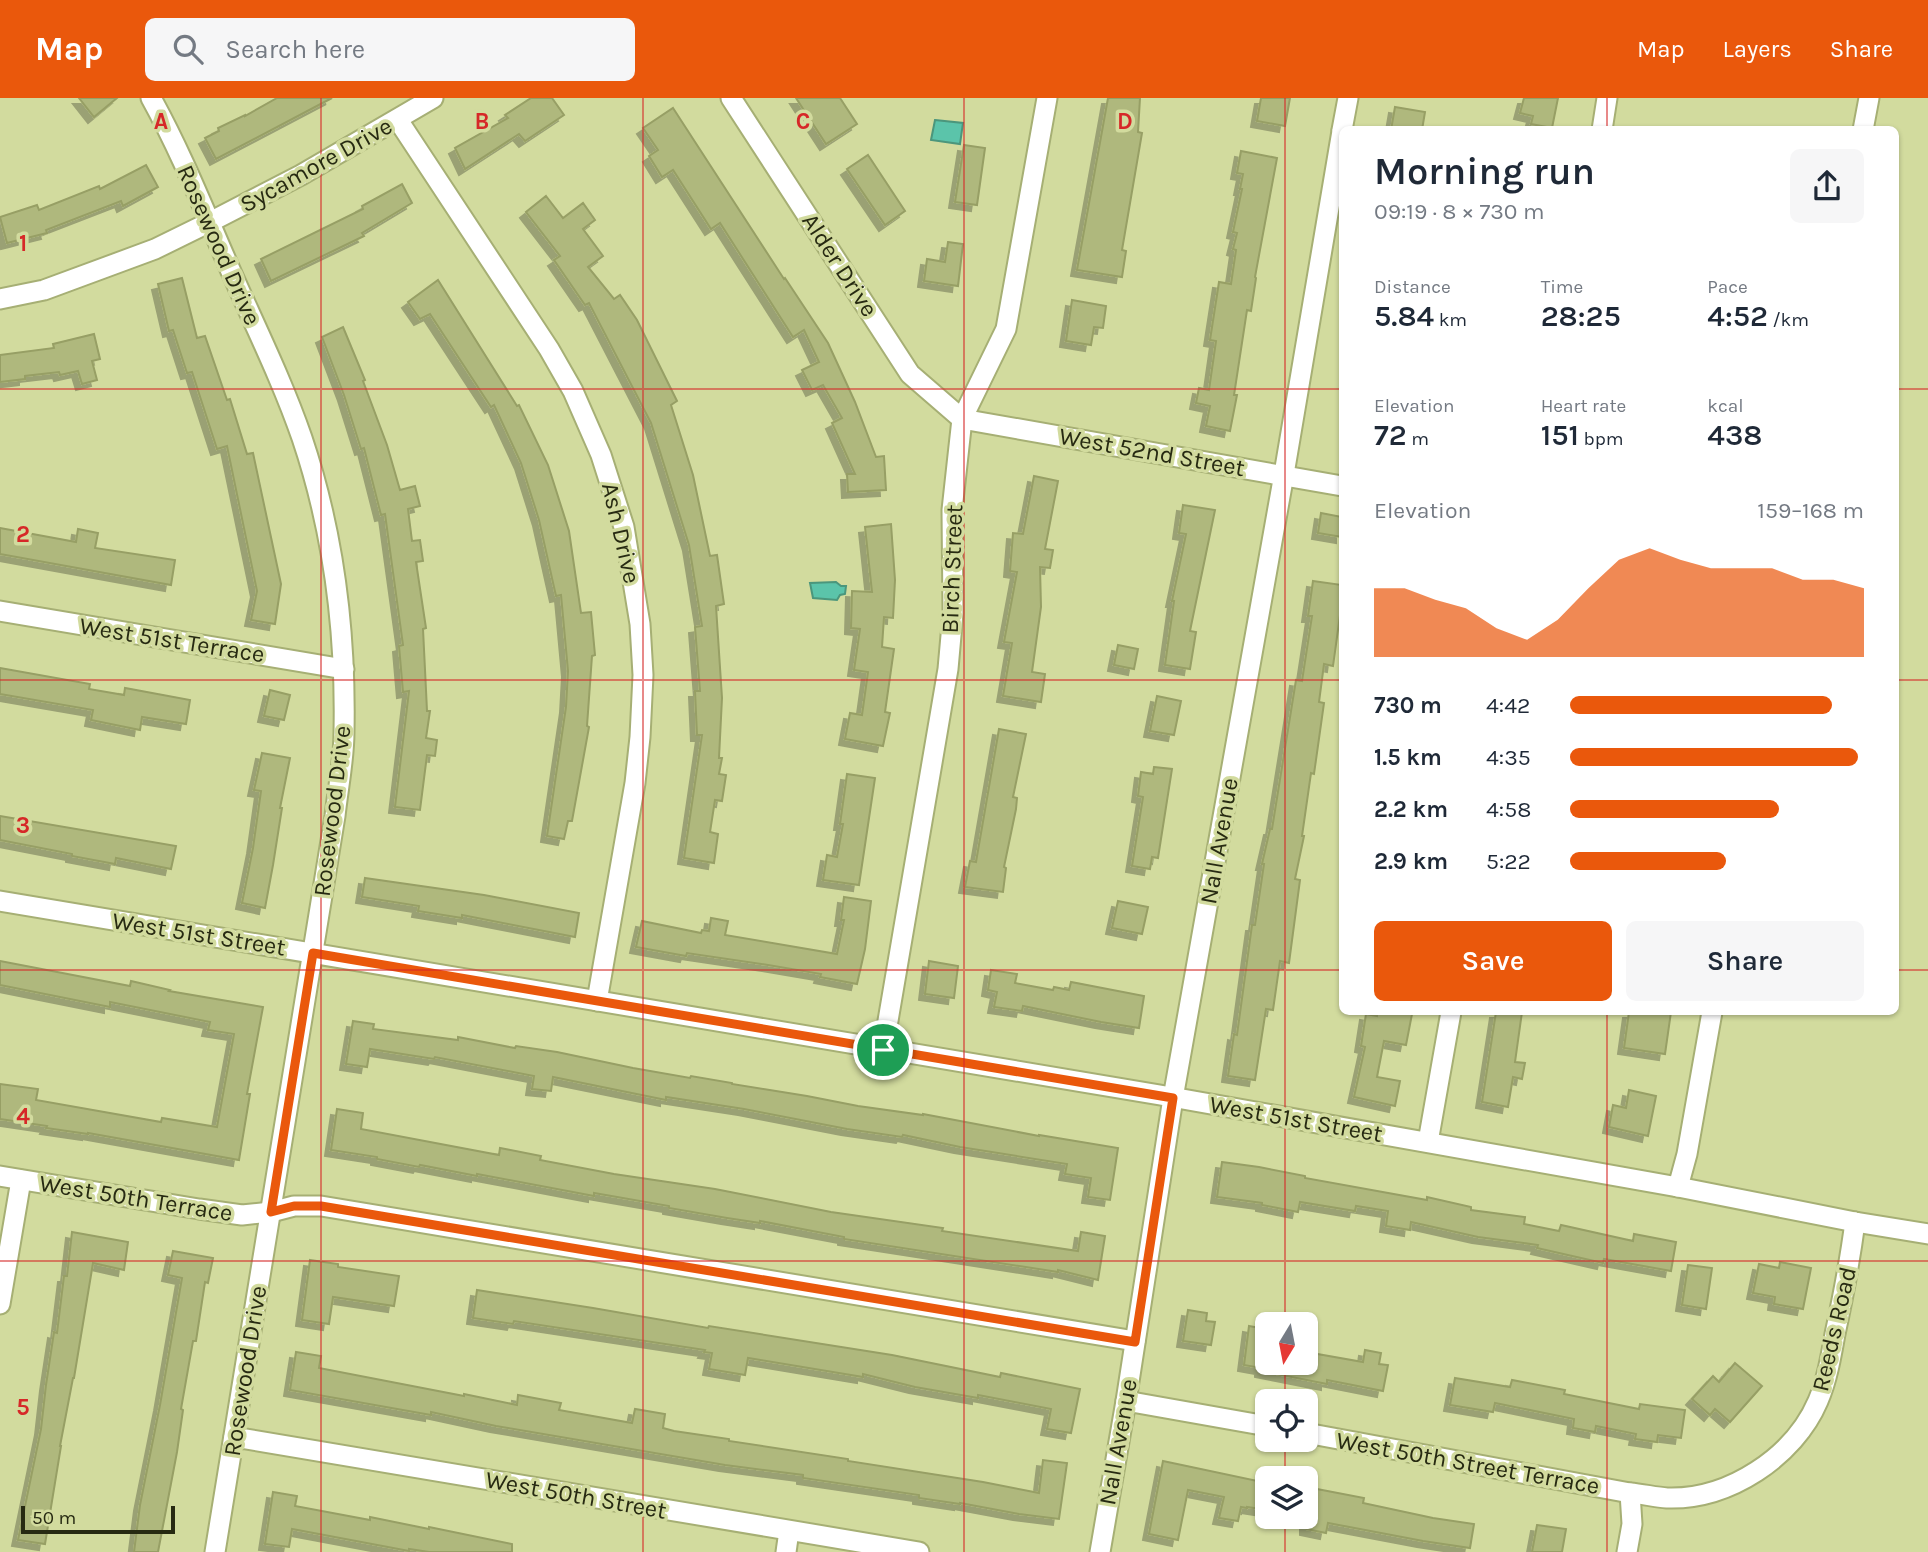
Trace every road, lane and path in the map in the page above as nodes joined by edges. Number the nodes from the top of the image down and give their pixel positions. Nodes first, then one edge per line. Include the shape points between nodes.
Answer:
1 (151, 98) edge
2 (433, 98) edge
3 (731, 98) edge
4 (1047, 98) edge
5 (1348, 98) edge
6 (1607, 98) edge
7 (1869, 98) edge
8 (398, 120) junction
9 (1343, 126) edge
10 (1603, 126) edge
11 (1864, 126) edge
12 (1339, 148) edge
13 (210, 222) junction
14 (0, 299) edge
15 (962, 419) junction
16 (1284, 474) junction
17 (1339, 485) edge
18 (0, 611) edge
19 (344, 668) junction
20 (0, 901) edge
21 (313, 953) junction
22 (597, 1001) junction
23 (1450, 1015) edge
24 (1711, 1015) edge
25 (883, 1050) junction
26 (1173, 1098) junction
27 (1428, 1142) junction
28 (0, 1176) edge
29 (21, 1180) junction
30 (1678, 1187) junction
31 (271, 1212) junction
32 (1855, 1222) junction
33 (1928, 1234) edge
34 (0, 1304) edge
35 (1135, 1342) junction
36 (1126, 1401) junction
37 (1255, 1424) edge
38 (1318, 1435) edge
39 (234, 1437) junction
40 (1630, 1493) junction
41 (789, 1531) junction
42 (215, 1552) edge
43 (786, 1552) edge
44 (919, 1552) edge
45 (1100, 1552) edge
46 (1627, 1552) edge

1 - 13 street, Rosewood Drive
2 - 8 street, Sycamore Drive
3 - 15 street, Alder Drive via 910,374
4 - 15 street, Birch Street via 1006,329
5 - 9 street, Nall Avenue
6 - 10 street
7 - 11 street
8 - 13 street, Sycamore Drive
8 - 22 street, Ash Drive via 573,391 601,455 624,527 640,624 640,737
12 - 16 street, Nall Avenue
13 - 14 street, Sycamore Drive via 111,266 44,290
13 - 19 street, Rosewood Drive via 303,440 329,537
15 - 16 street, West 52nd Street
15 - 25 street, Birch Street via 952,510 953,613 948,669
16 - 17 street, West 52nd Street
16 - 26 street, Nall Avenue
18 - 19 street, West 51st Terrace
19 - 21 street, Rosewood Drive via 343,748
20 - 21 street, West 51st Street
21 - 22 street, West 51st Street
21 - 31 street, Rosewood Drive
22 - 25 street, West 51st Street
23 - 27 street
24 - 30 street
25 - 26 street, West 51st Street
26 - 27 street, West 51st Street
26 - 35 street, Nall Avenue
27 - 30 street, West 51st Street
28 - 29 street, West 50th Terrace
29 - 31 street, West 50th Terrace via 242,1215
29 - 34 street
30 - 32 street, West 51st Street
31 - 35 street via 321,1206
31 - 39 street, Rosewood Drive
32 - 33 street, West 51st Street
32 - 40 street, Reeds Road via 1826,1382 1790,1444 1753,1473 1713,1491 1668,1498
35 - 36 street, Nall Avenue
36 - 37 street
36 - 45 street, Nall Avenue
38 - 40 street, West 50th Street Terrace
39 - 41 street, West 50th Street
39 - 42 street, Rosewood Drive
40 - 46 street via 1632,1524
41 - 43 street
41 - 44 street, West 50th Street

